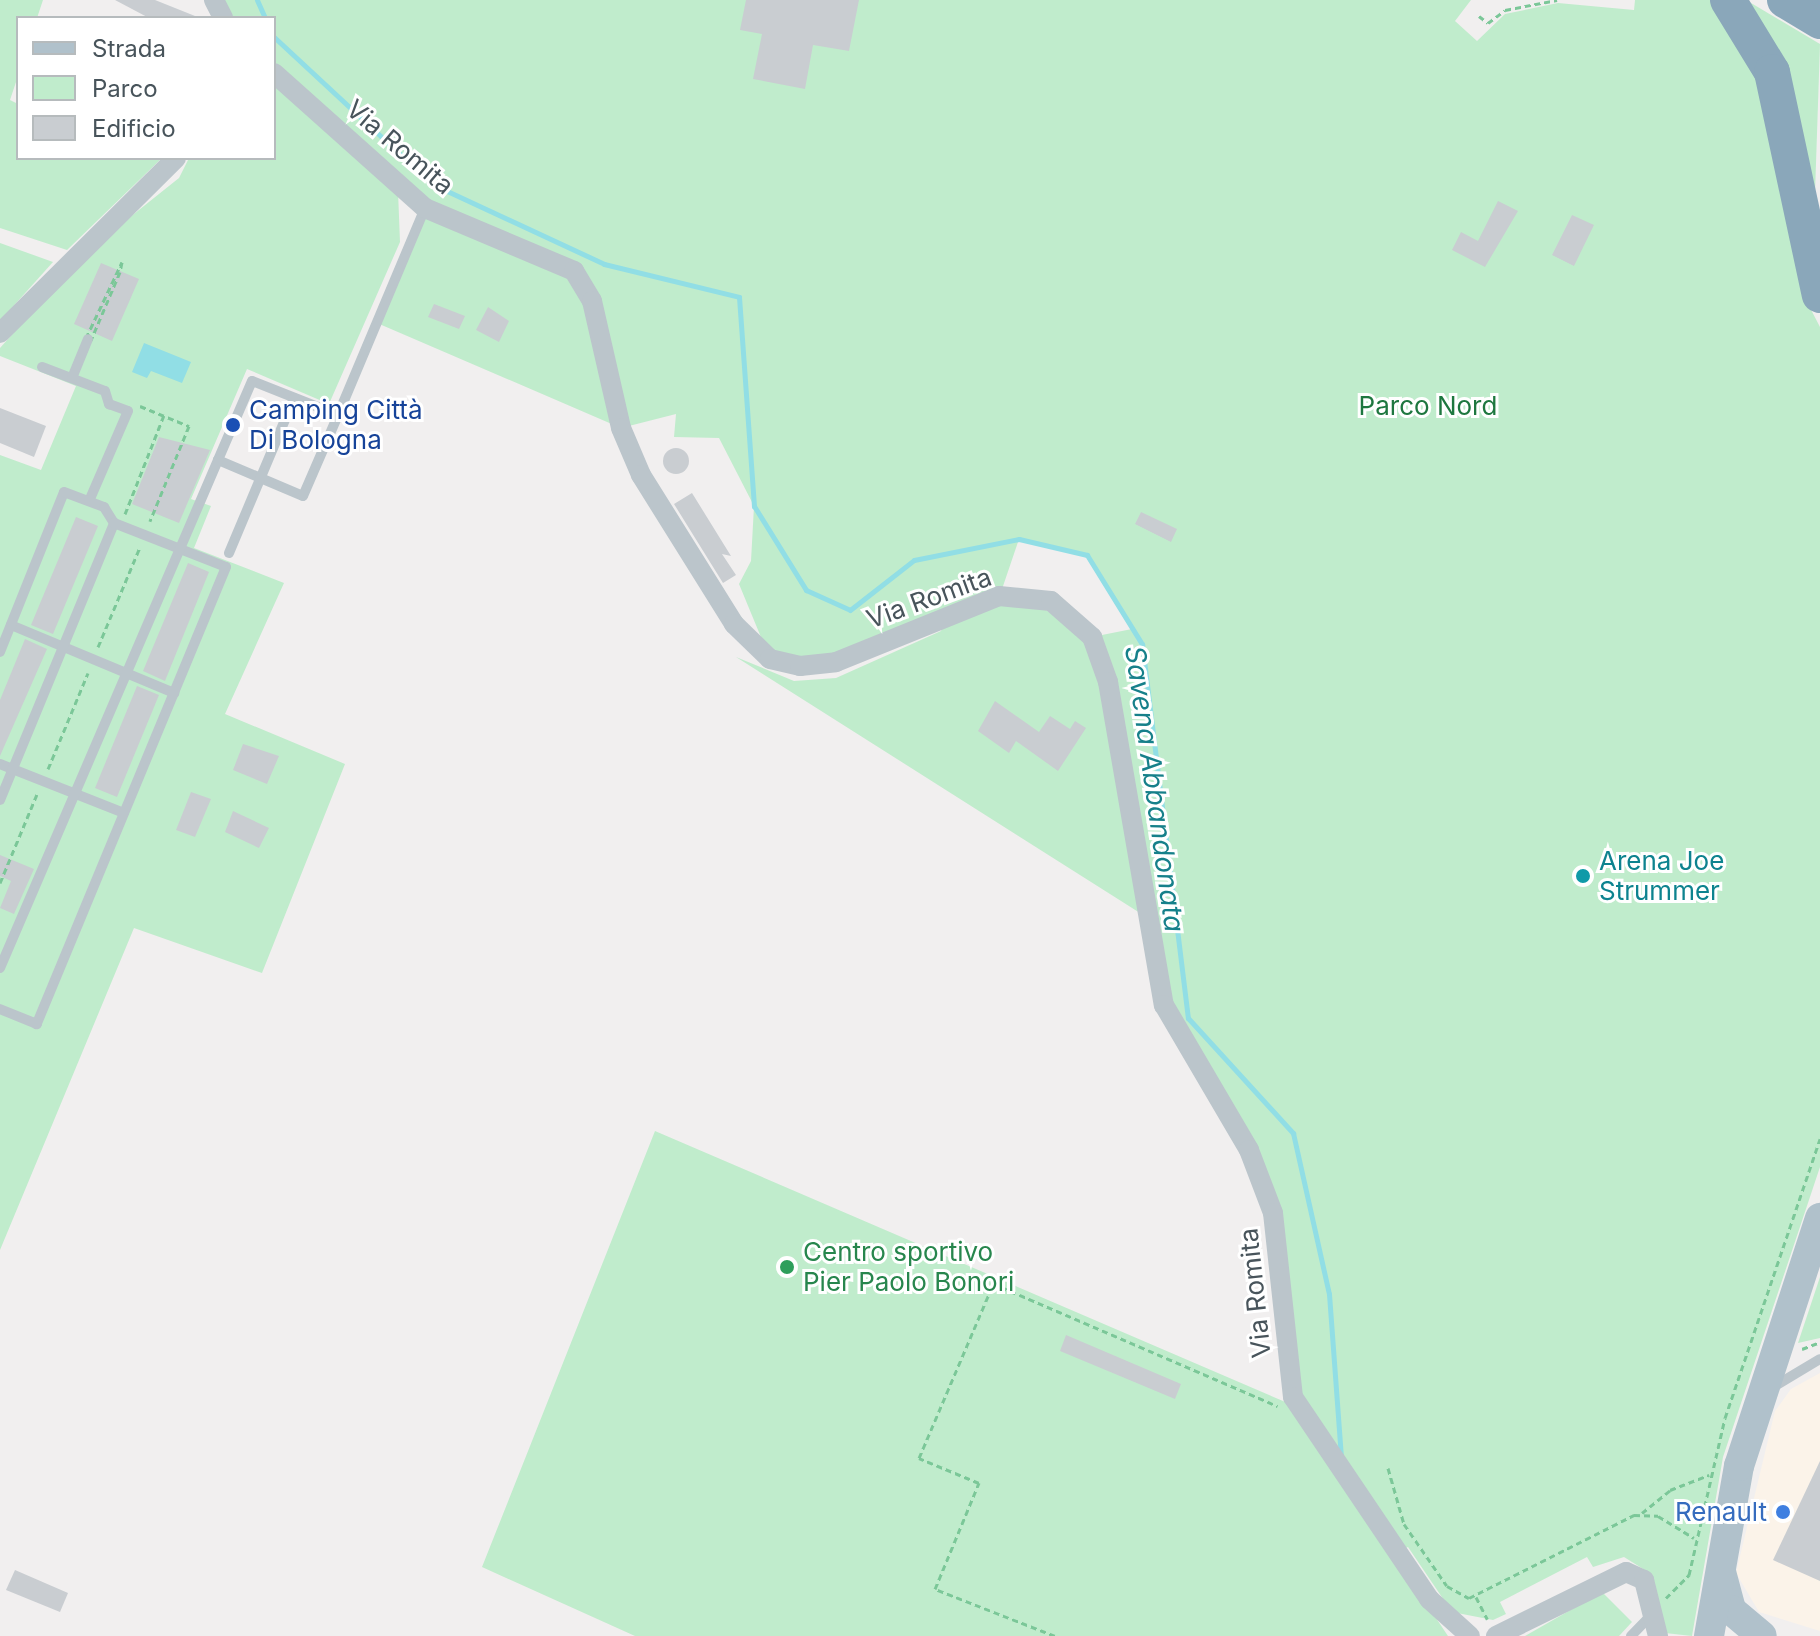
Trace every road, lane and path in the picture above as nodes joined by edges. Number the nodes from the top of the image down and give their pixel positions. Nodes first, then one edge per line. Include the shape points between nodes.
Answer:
1 (1557, 0) edge
2 (1728, 0) edge
3 (1785, 0) edge
4 (1479, 16) dead end
5 (1820, 21) edge
6 (276, 75) edge
7 (174, 160) edge
8 (425, 208) junction
9 (1820, 219) edge
10 (1819, 291) edge
11 (0, 333) edge
12 (88, 339) junction
13 (42, 367) dead end
14 (72, 378) junction
15 (294, 398) junction
16 (128, 411) junction
17 (164, 415) junction
18 (338, 415) junction
19 (218, 460) junction
20 (260, 478) junction
21 (89, 501) junction
22 (117, 524) junction
23 (145, 535) junction
24 (181, 548) junction
25 (229, 553) dead end
26 (11, 625) junction
27 (63, 647) junction
28 (0, 652) edge
29 (93, 659) junction
30 (127, 673) junction
31 (174, 693) junction
32 (0, 764) edge
33 (13, 769) junction
34 (42, 781) junction
35 (75, 794) junction
36 (0, 800) edge
37 (124, 813) junction
38 (0, 883) edge
39 (0, 968) edge
40 (0, 1009) edge
41 (1820, 1139) edge
42 (1820, 1218) edge
43 (1820, 1342) edge
44 (1793, 1352) dead end
45 (1820, 1359) edge
46 (1277, 1406) dead end
47 (1754, 1413) junction
48 (1388, 1468) dead end
49 (1709, 1475) junction
50 (1641, 1514) junction
51 (1708, 1542) junction
52 (1476, 1597) junction
53 (1651, 1615) junction
54 (1494, 1632) edge
55 (1467, 1635) edge
56 (1055, 1636) edge
57 (1631, 1636) edge
58 (1658, 1636) edge
59 (1709, 1636) edge
60 (1762, 1636) edge

1 - 4 path via 1505,10 1488,23
2 - 10 highway via 1772,72
3 - 5 highway
6 - 8 street, Via Romita
7 - 11 street
8 - 18 lane
8 - 55 street, Via Romita via 574,271 592,301 621,428 641,475 734,624 770,659 821,666 999,596 1051,601 1092,637 1108,682 1164,1005 1249,1150 1273,1213 1293,1397 1429,1599
9 - 10 highway
12 - 12 path via 115,269 122,262 91,340
12 - 14 lane
13 - 14 lane
14 - 16 lane via 105,391 109,404
15 - 18 lane
15 - 19 lane via 252,381
15 - 20 lane
16 - 17 path via 131,402
16 - 21 lane
17 - 22 path
17 - 23 path via 189,426
18 - 20 lane via 303,496
19 - 20 lane
19 - 24 lane
20 - 25 lane
21 - 22 lane
21 - 26 lane via 64,492
22 - 23 lane
22 - 27 lane
23 - 24 lane
23 - 29 path
24 - 30 lane
24 - 31 lane via 226,567
26 - 27 lane
26 - 28 lane
27 - 29 lane
27 - 33 lane
29 - 30 lane
29 - 34 path
30 - 31 lane
30 - 35 lane
31 - 37 lane
32 - 33 lane
33 - 34 lane
33 - 36 lane
34 - 35 lane
34 - 38 path
35 - 37 lane
35 - 39 lane
37 - 40 lane via 37,1024
41 - 49 path
42 - 47 main road
43 - 44 path
45 - 47 lane via 1784,1377
46 - 56 path via 1001,1287 991,1289 919,1458 979,1483 935,1589
47 - 51 main road
48 - 52 path via 1404,1524 1436,1572 1454,1592
49 - 50 path via 1670,1490
49 - 51 path
50 - 51 path
50 - 52 path
51 - 53 path via 1689,1575
51 - 59 main road
51 - 60 main road via 1726,1599
52 - 54 path
53 - 54 street via 1644,1580 1619,1572
53 - 57 lane
53 - 58 street

